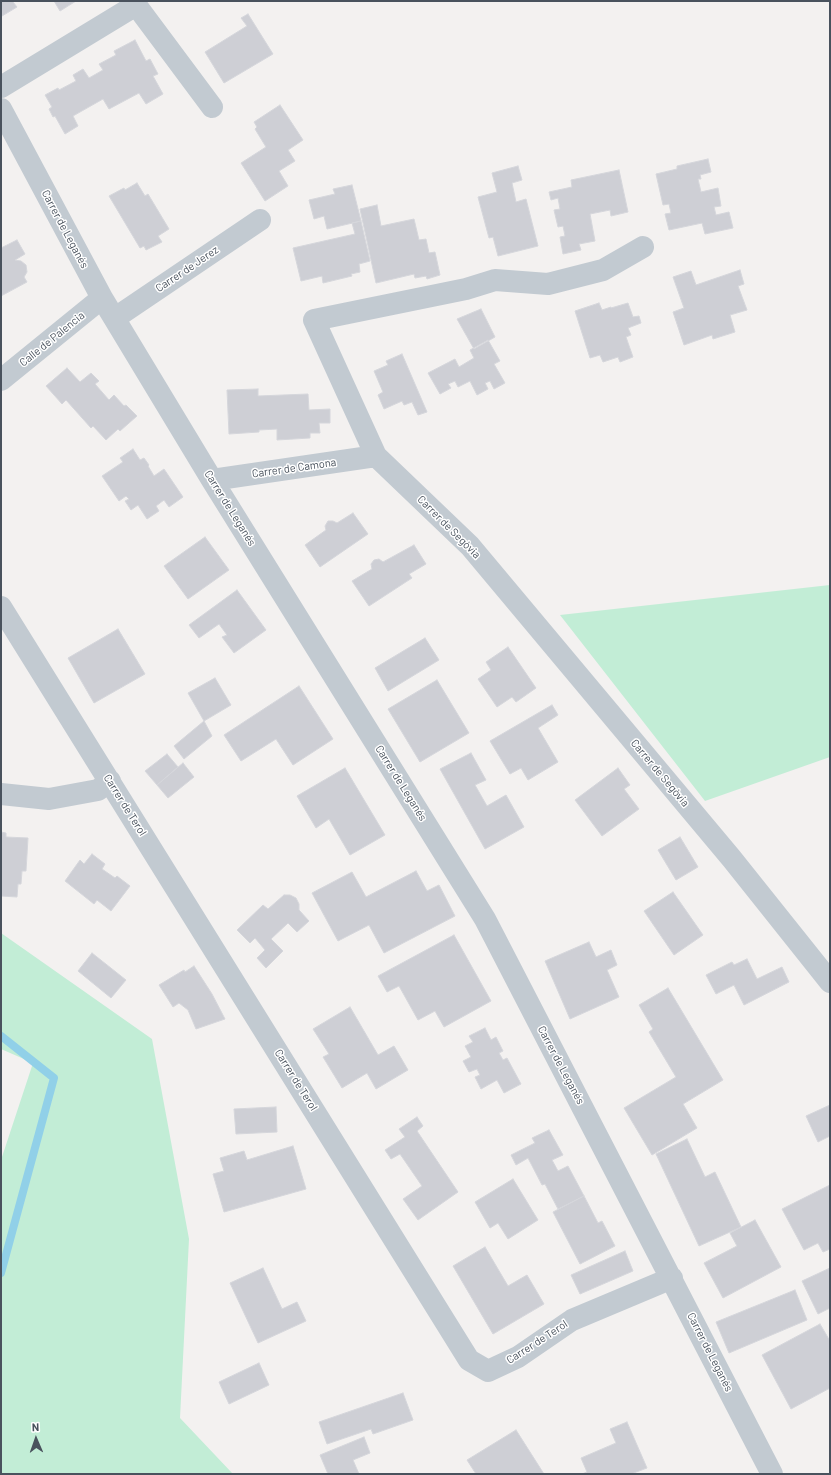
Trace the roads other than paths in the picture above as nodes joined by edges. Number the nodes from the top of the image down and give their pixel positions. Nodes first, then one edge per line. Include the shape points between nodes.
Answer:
1 (1, 86) edge
2 (212, 107) dead end
3 (1, 109) edge
4 (260, 220) dead end
5 (643, 247) dead end
6 (102, 298) junction
7 (115, 318) junction
8 (1, 380) edge
9 (376, 456) junction
10 (212, 480) junction
11 (1, 607) edge
12 (110, 782) junction
13 (1, 794) edge
14 (830, 982) edge
15 (672, 1278) junction
16 (772, 1474) edge

1 - 2 street via 136,5
3 - 6 street, Carrer de Leganés
4 - 7 street, Carrer de Jerez
5 - 9 street, Carrer de Segòvia via 603,270 548,284 495,280 466,289 314,320
6 - 7 street, Carrer de Leganés
6 - 8 street, Calle de Palencia
7 - 10 street, Carrer de Leganés
9 - 10 street, Carrer de Camona
9 - 14 street, Carrer de Segòvia via 470,546 732,859
10 - 15 street, Carrer de Leganés via 485,919
11 - 12 street, Carrer de Terol
12 - 13 street via 98,790 49,799
12 - 15 street, Carrer de Terol via 468,1360 488,1371 518,1357 572,1320
15 - 16 street, Carrer de Leganés

